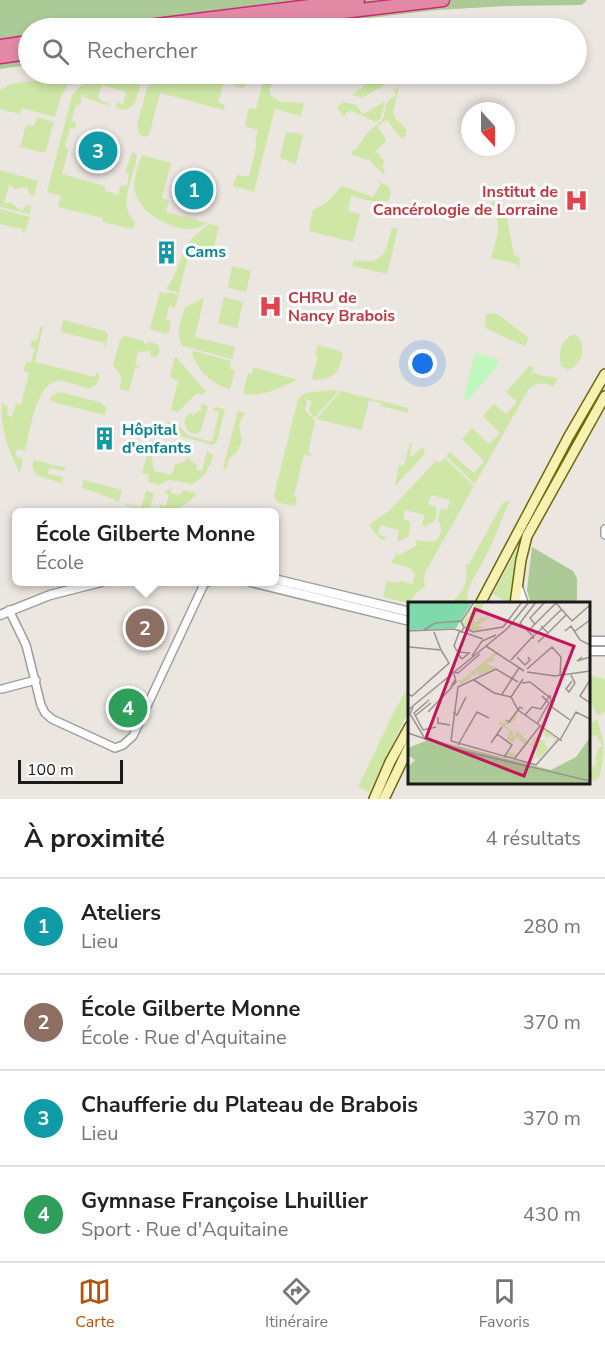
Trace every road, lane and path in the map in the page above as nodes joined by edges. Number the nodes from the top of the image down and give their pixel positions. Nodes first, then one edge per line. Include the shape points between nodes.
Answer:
1 (358, 0) edge
2 (443, 0) edge
3 (213, 18) edge
4 (294, 18) edge
5 (18, 43) edge
6 (0, 46) edge
7 (18, 54) edge
8 (0, 57) edge
9 (605, 374) edge
10 (605, 396) edge
11 (605, 530) edge
12 (605, 535) edge
13 (279, 580) edge
14 (83, 586) edge
15 (203, 586) edge
16 (267, 586) edge
17 (518, 586) junction
18 (481, 602) edge
19 (515, 602) edge
20 (523, 602) edge
21 (9, 610) junction
22 (408, 612) edge
23 (0, 615) edge
24 (408, 621) edge
25 (36, 680) junction
26 (2, 689) dead end
27 (408, 730) edge
28 (408, 749) edge
29 (374, 799) edge
30 (384, 799) edge

1 - 3 highway
2 - 4 highway
5 - 6 highway
7 - 8 highway
9 - 18 main road
10 - 17 main road via 527,536
11 - 12 street
13 - 22 street
14 - 21 street
15 - 25 street via 133,736 123,745 112,747 52,719 43,709
16 - 24 street
17 - 19 main road
17 - 20 street
21 - 23 street
21 - 25 street via 23,635
25 - 26 street
27 - 29 main road
28 - 30 main road

